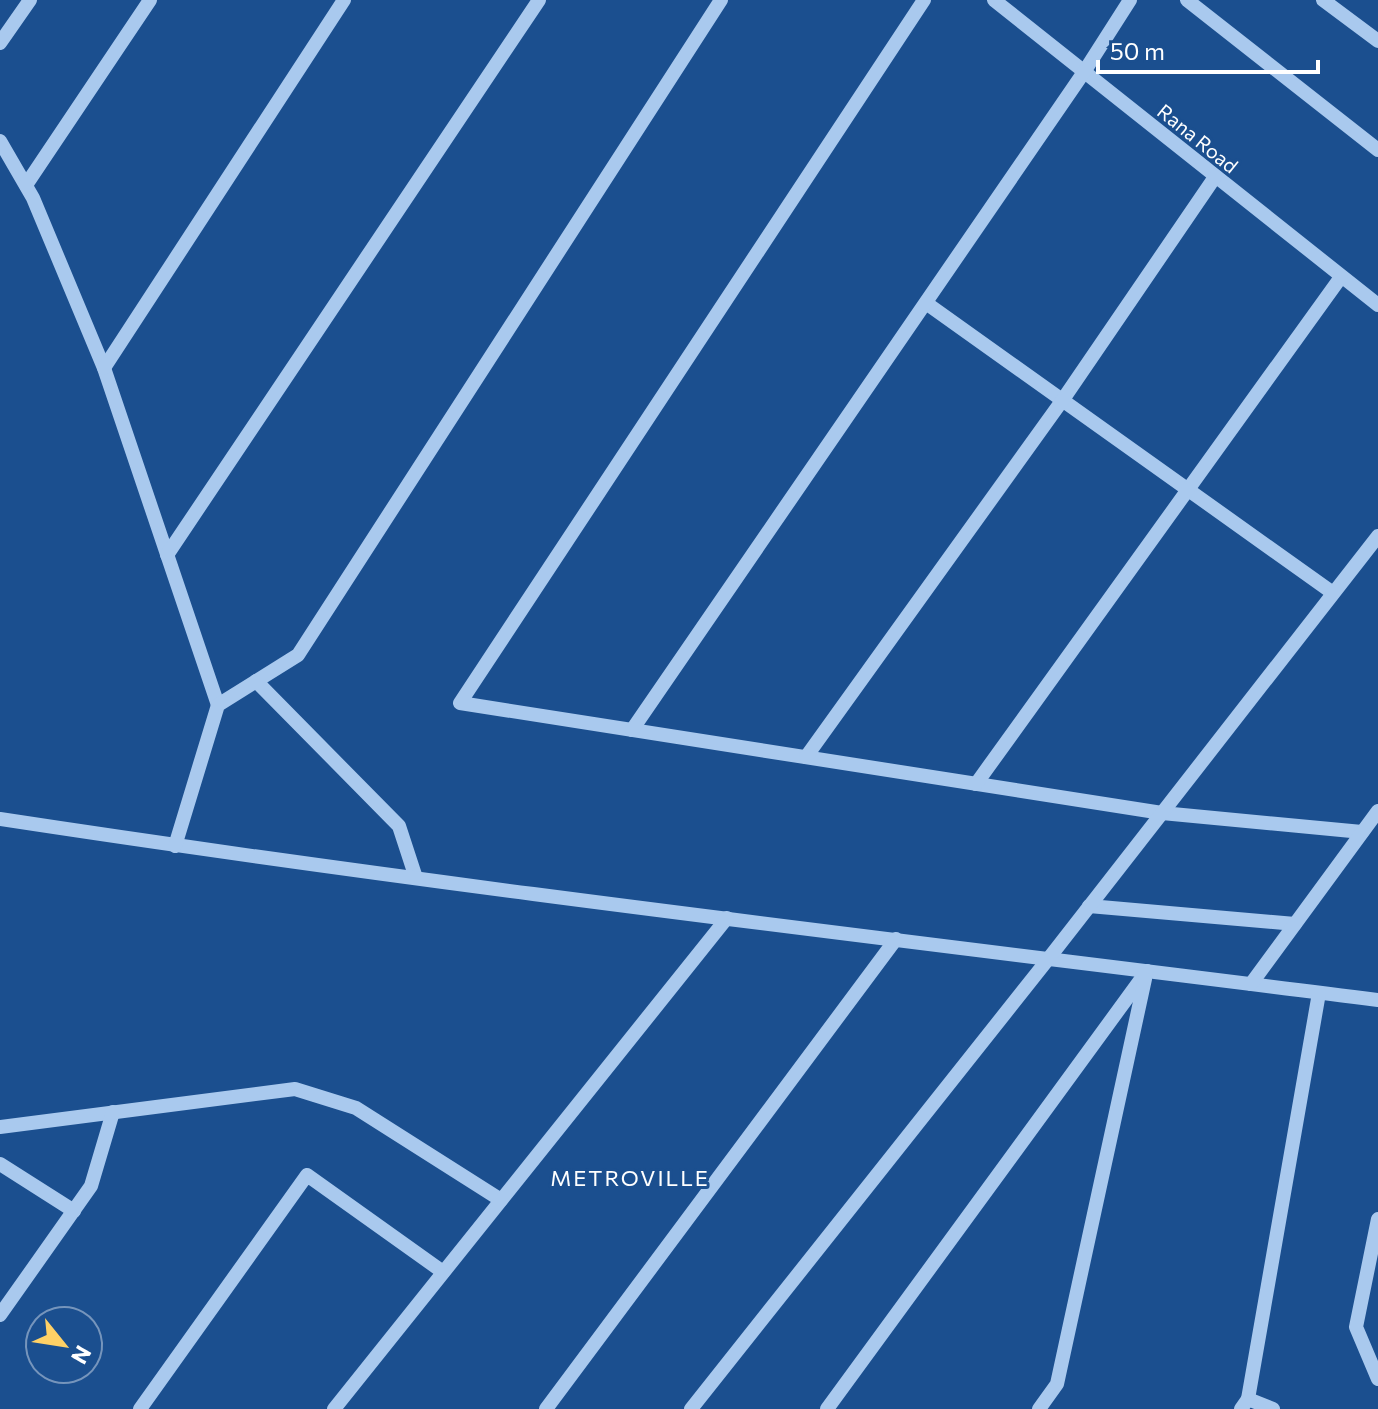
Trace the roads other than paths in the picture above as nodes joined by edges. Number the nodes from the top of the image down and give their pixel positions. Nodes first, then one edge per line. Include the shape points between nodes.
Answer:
1 (30, 0) edge
2 (150, 0) edge
3 (344, 0) edge
4 (539, 0) edge
5 (721, 0) edge
6 (924, 0) edge
7 (994, 0) edge
8 (1130, 0) edge
9 (1187, 0) edge
10 (1323, 0) edge
11 (1378, 41) edge
12 (0, 43) edge
13 (1084, 72) junction
14 (0, 141) edge
15 (1378, 150) edge
16 (1215, 177) junction
17 (26, 185) junction
18 (1341, 277) junction
19 (926, 303) junction
20 (1378, 305) edge
21 (104, 368) junction
22 (1064, 398) junction
23 (1189, 489) junction
24 (1378, 536) edge
25 (167, 555) junction
26 (1333, 593) junction
27 (256, 681) junction
28 (218, 705) junction
29 (632, 730) junction
30 (806, 757) junction
31 (976, 784) junction
32 (1378, 811) edge
33 (1162, 813) junction
34 (0, 819) edge
35 (1362, 832) junction
36 (175, 846) junction
37 (416, 878) junction
38 (1089, 906) junction
39 (727, 918) junction
40 (1295, 924) junction
41 (896, 939) junction
42 (1049, 958) junction
43 (1147, 971) junction
44 (1251, 984) junction
45 (1319, 993) junction
46 (1378, 1000) edge
47 (113, 1112) junction
48 (0, 1127) edge
49 (0, 1164) edge
50 (501, 1200) junction
51 (74, 1211) junction
52 (1378, 1219) edge
53 (443, 1272) junction
54 (0, 1315) edge
55 (1378, 1379) edge
56 (1245, 1404) edge
57 (140, 1409) edge
58 (334, 1409) edge
59 (546, 1409) edge
60 (691, 1409) edge
61 (827, 1409) edge
62 (1039, 1409) edge
63 (1273, 1409) edge

1 - 12 street
2 - 17 street
3 - 21 street
4 - 25 street
5 - 27 street via 298,655
6 - 29 street via 460,703
7 - 13 street, Rana Road
8 - 13 street
9 - 15 street
10 - 11 street
13 - 16 street, Rana Road
13 - 19 street
14 - 17 street
16 - 18 street, Rana Road
16 - 22 street
17 - 21 street
18 - 20 street, Rana Road
18 - 23 street
19 - 22 street
19 - 29 street
21 - 25 street
22 - 23 street
22 - 30 street
23 - 26 street
23 - 31 street
24 - 26 street
25 - 28 street
26 - 33 street
27 - 28 street
27 - 37 street via 399,826
28 - 36 street
29 - 30 street
30 - 31 street
31 - 33 street
32 - 35 street
33 - 35 street
33 - 38 street
34 - 36 street
35 - 40 street
36 - 37 street
37 - 39 street
38 - 40 street
38 - 42 street
39 - 41 street
39 - 50 street
40 - 44 street
41 - 42 street
41 - 59 street
42 - 43 street
42 - 60 street
43 - 44 street
43 - 61 street
43 - 62 street via 1057,1384
44 - 45 street
45 - 46 street
45 - 56 street
47 - 48 street
47 - 50 street via 295,1089 356,1108
47 - 51 street via 91,1186
49 - 51 street
50 - 53 street
51 - 54 street
52 - 55 street via 1356,1327
53 - 57 street via 307,1175
53 - 58 street
56 - 63 street

